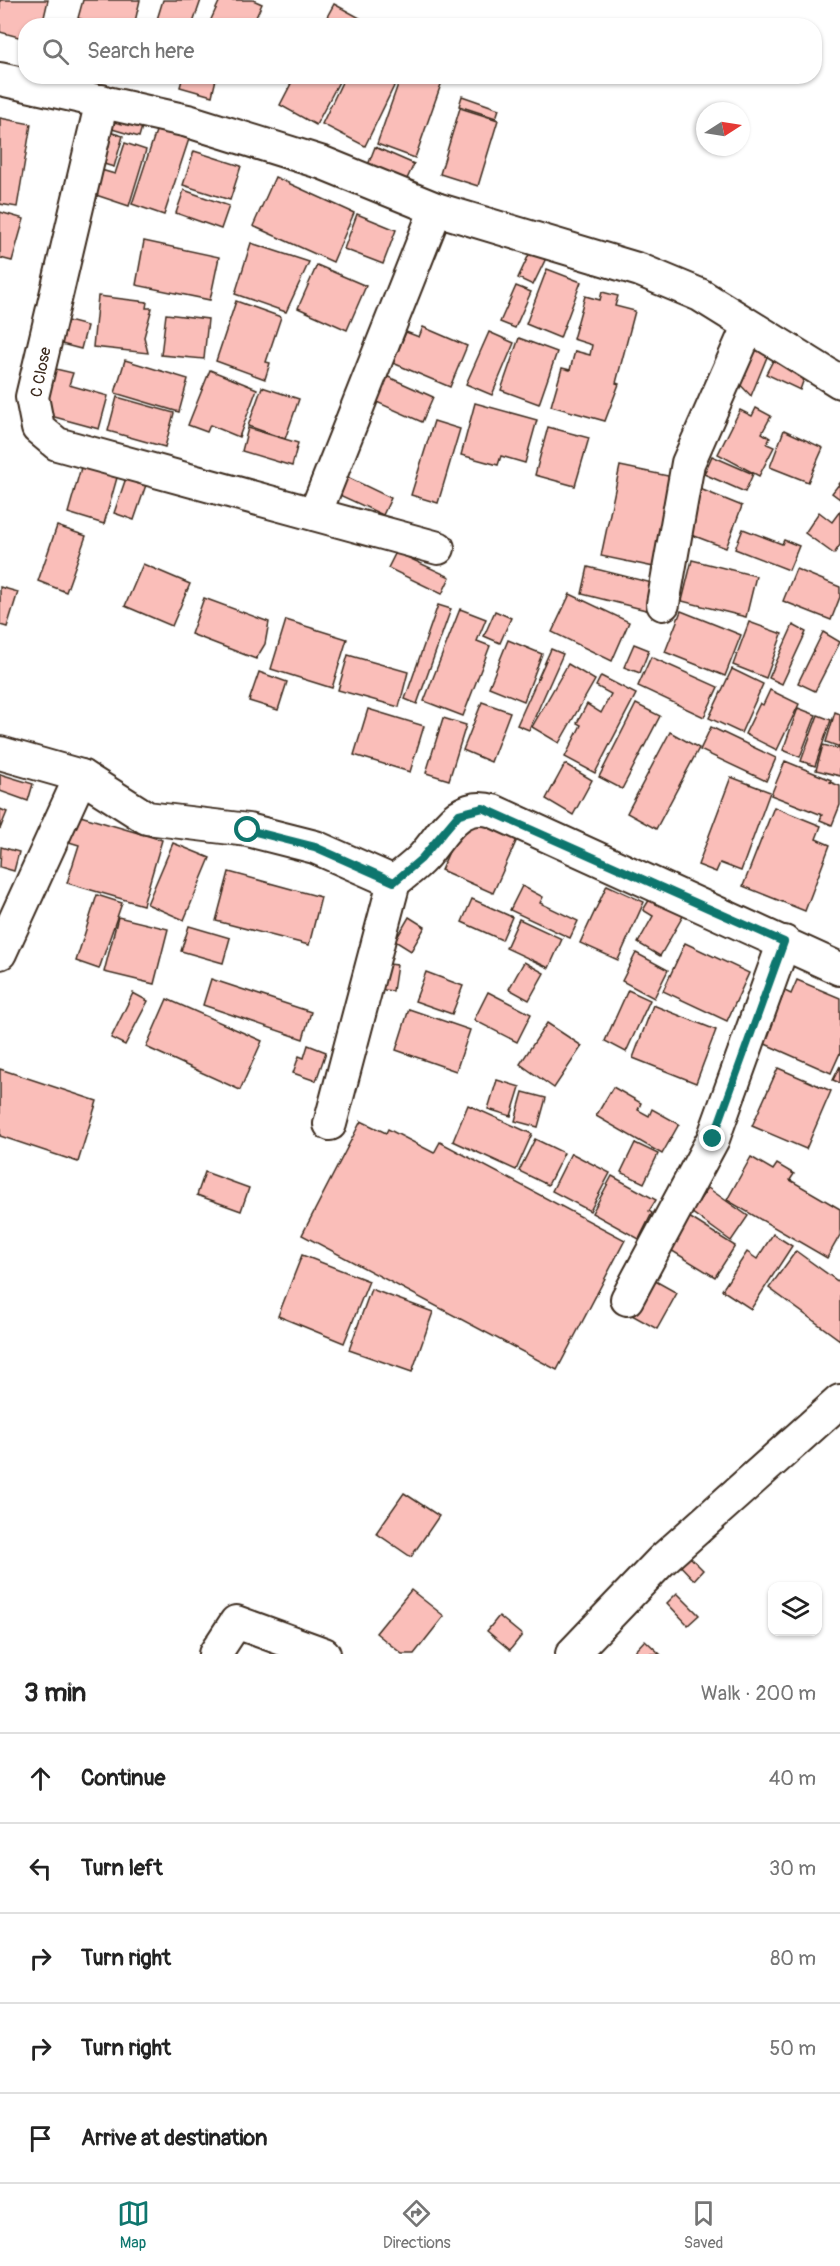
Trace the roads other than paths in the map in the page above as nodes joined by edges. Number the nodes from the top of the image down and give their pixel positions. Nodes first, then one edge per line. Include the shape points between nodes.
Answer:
1 (0, 79) edge
2 (18, 83) edge
3 (23, 84) edge
4 (102, 101) junction
5 (436, 209) junction
6 (748, 327) junction
7 (840, 382) edge
8 (315, 514) junction
9 (438, 548) dead end
10 (663, 604) dead end
11 (0, 753) edge
12 (81, 776) junction
13 (394, 882) junction
14 (784, 942) junction
15 (0, 953) edge
16 (840, 969) edge
17 (330, 1124) dead end
18 (627, 1299) dead end
19 (840, 1401) edge
20 (215, 1654) edge
21 (324, 1654) edge
22 (572, 1654) edge

1 - 2 street
3 - 4 street
4 - 5 street via 270,146
4 - 8 street, C Close via 33,398 38,428 57,444
5 - 6 street via 640,270 700,295
5 - 8 street
6 - 7 street
6 - 10 street via 688,463
8 - 9 street, C Close
11 - 12 street
12 - 13 street via 147,818 248,830 315,847
12 - 15 street
13 - 14 street via 421,859 459,814 483,808
13 - 17 street
14 - 16 street
14 - 18 street via 713,1139
19 - 22 street via 661,1561
20 - 21 street via 236,1622

